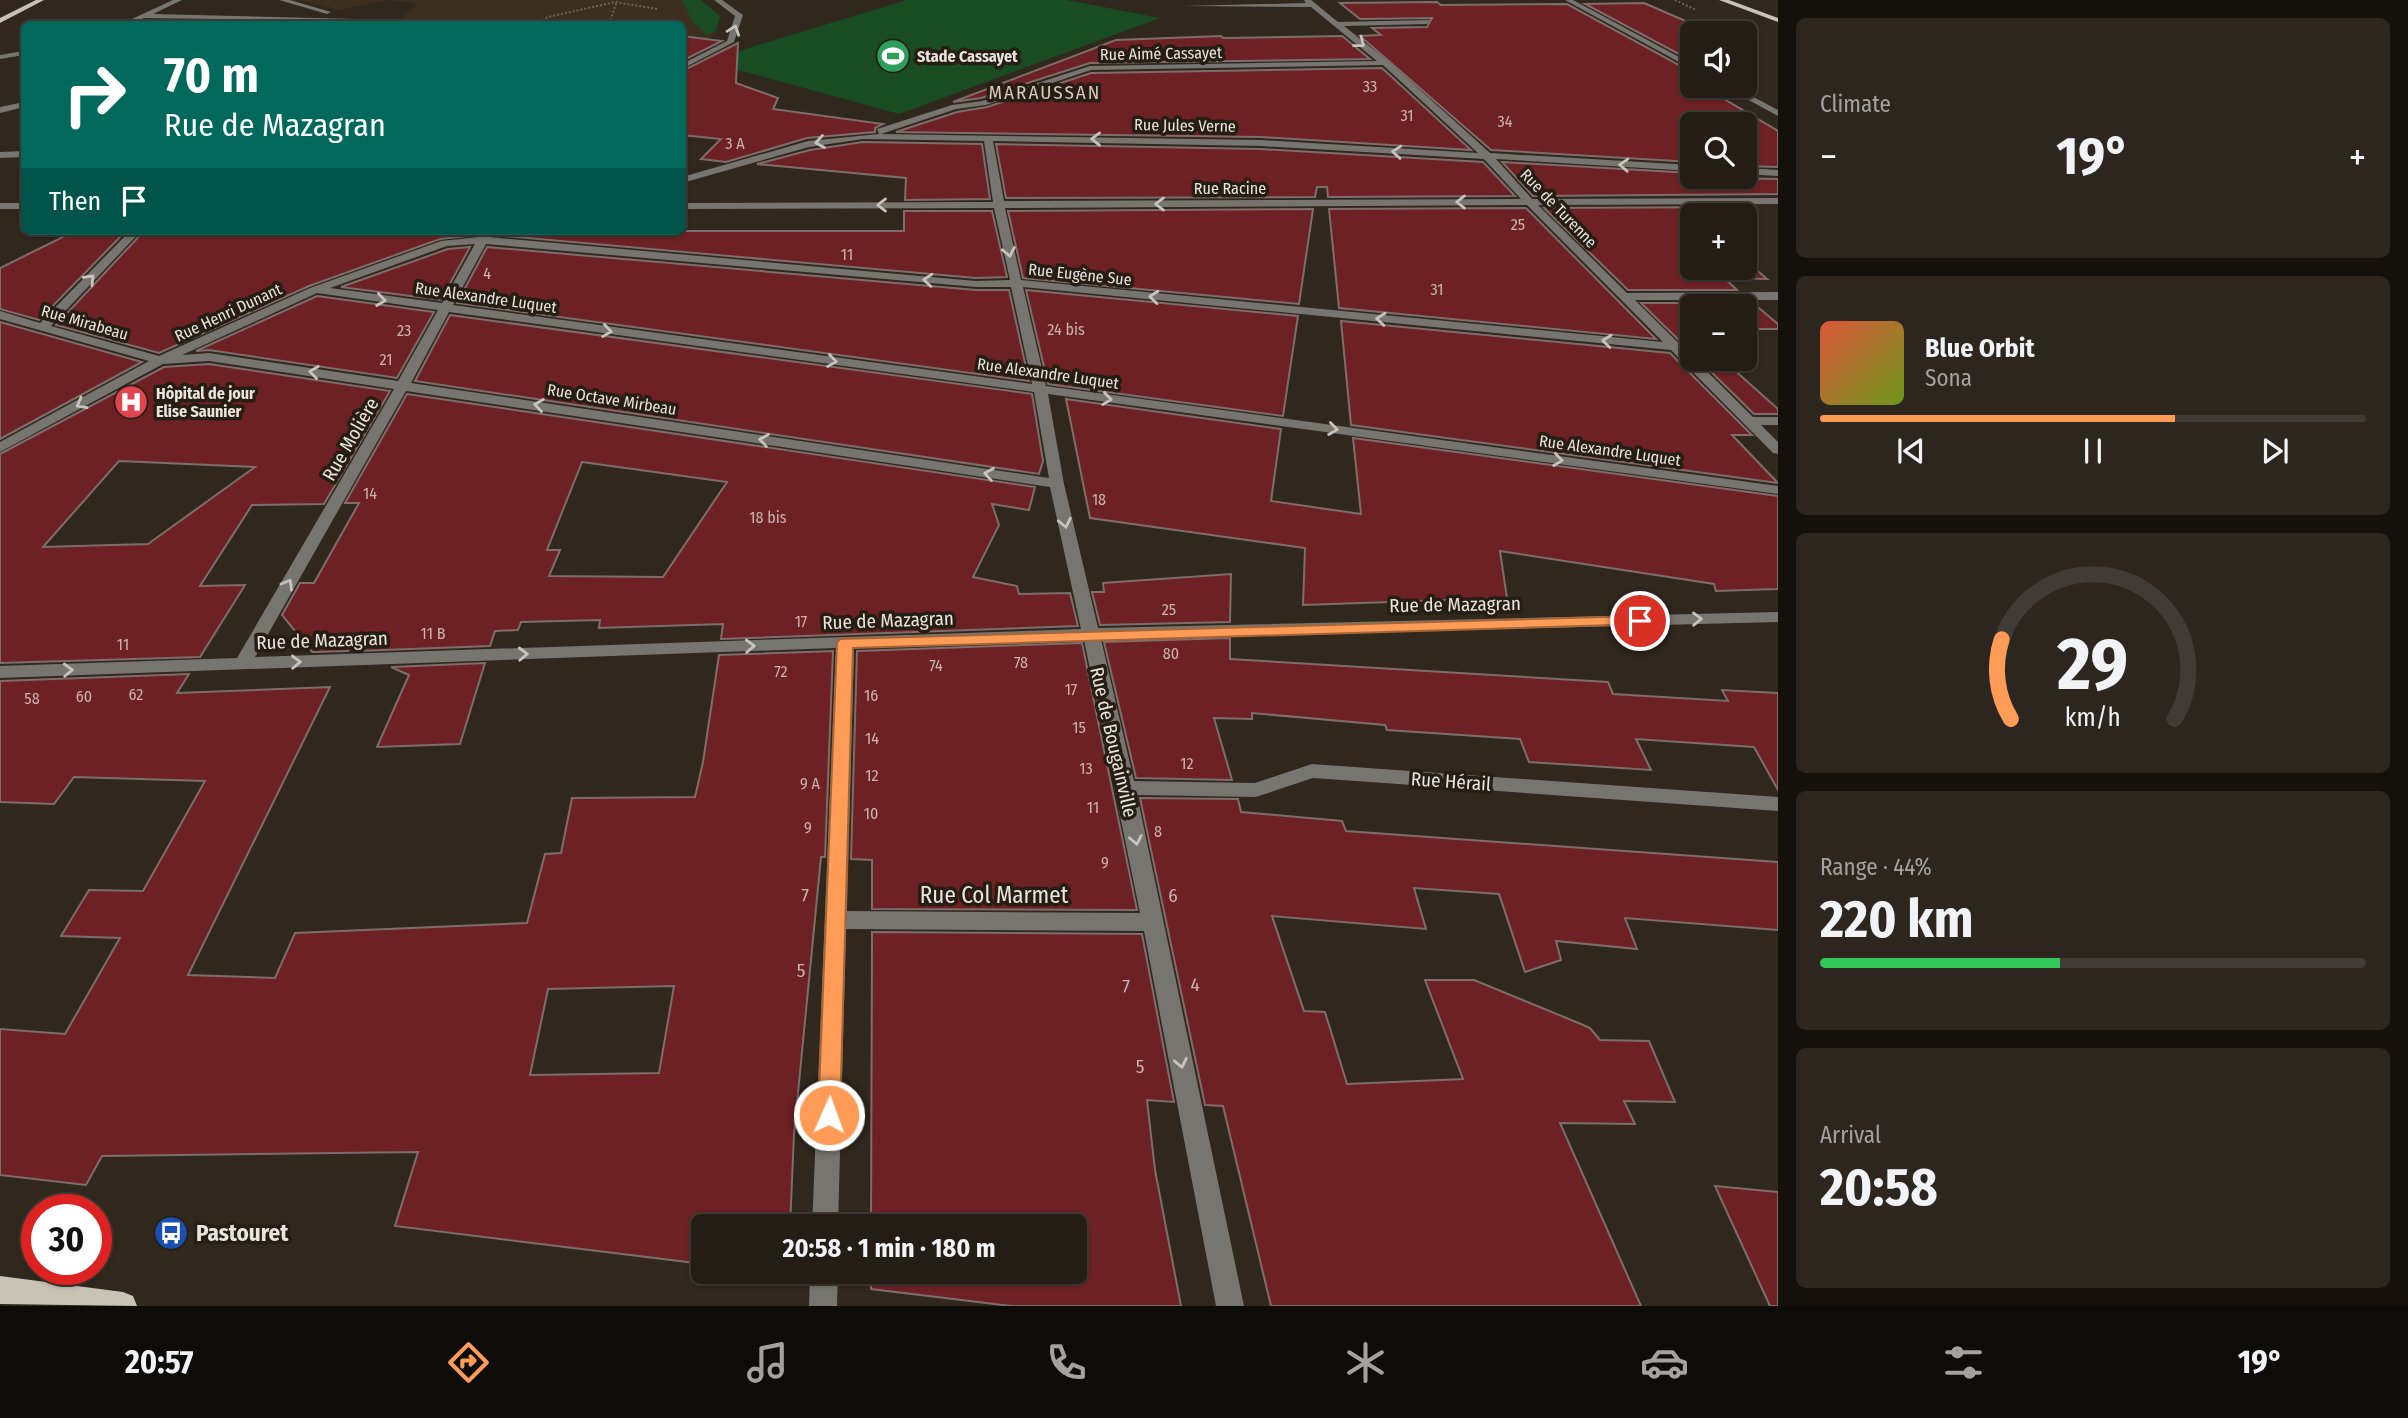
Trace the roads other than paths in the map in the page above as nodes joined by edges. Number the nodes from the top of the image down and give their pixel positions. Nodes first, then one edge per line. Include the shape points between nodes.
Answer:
1 (41, 0) edge
2 (179, 0) edge
3 (282, 0) edge
4 (717, 0) edge
5 (1568, 0) edge
6 (1723, 0) edge
7 (1737, 0) edge
8 (1310, 3) edge
9 (1187, 6) dead end
10 (144, 16) junction
11 (1778, 18) edge
12 (0, 21) edge
13 (132, 21) edge
14 (317, 21) edge
15 (349, 21) edge
16 (1427, 22) dead end
17 (1335, 24) junction
18 (21, 54) edge
19 (686, 54) edge
20 (704, 55) junction
21 (0, 57) edge
22 (1680, 61) edge
23 (1385, 63) junction
24 (686, 65) edge
25 (1749, 98) edge
26 (1755, 101) junction
27 (1778, 102) edge
28 (21, 106) edge
29 (0, 110) edge
30 (1778, 113) edge
31 (863, 136) junction
32 (988, 137) junction
33 (21, 154) edge
34 (0, 155) edge
35 (1489, 158) junction
36 (1680, 168) edge
37 (1757, 172) edge
38 (1778, 173) edge
39 (686, 179) edge
40 (1778, 201) edge
41 (1529, 202) junction
42 (999, 205) junction
43 (0, 206) edge
44 (21, 206) edge
45 (686, 206) edge
46 (132, 235) edge
47 (485, 235) edge
48 (1016, 283) junction
49 (314, 290) junction
50 (1778, 296) edge
51 (1625, 297) junction
52 (445, 309) junction
53 (0, 314) edge
54 (44, 326) junction
55 (1675, 347) junction
56 (160, 360) junction
57 (403, 385) junction
58 (1040, 389) junction
59 (1750, 421) junction
60 (1778, 421) edge
61 (0, 448) edge
62 (1778, 450) edge
63 (1057, 484) junction
64 (1778, 491) edge
65 (1778, 617) edge
66 (1090, 634) junction
67 (845, 643) junction
68 (242, 664) junction
69 (0, 672) edge
70 (1126, 788) junction
71 (1778, 804) edge
72 (835, 920) junction
73 (1152, 922) junction
74 (825, 1214) edge
75 (824, 1284) edge
76 (0, 1290) edge
77 (123, 1306) edge
78 (823, 1306) edge
79 (1230, 1306) edge

1 - 12 main road
2 - 10 street
3 - 15 street
20 -> 4 street via 730,41 739,15
5 - 22 street
6 - 11 main road
7 - 11 main road
8 - 9 street
8 - 17 street, Rue de Turenne
10 - 13 street
10 - 14 street
16 - 17 street
17 -> 23 street, Rue de Turenne
18 - 21 street
19 - 20 street
20 - 24 street
23 - 31 street, Rue Aimé Cassayet via 1090,68
23 - 35 street, Rue de Turenne
25 - 26 street
26 - 27 street
26 - 30 street
28 - 29 street
31 - 32 street, Rue Jules Verne
31 -> 39 street, Rue Jules Verne via 808,144
35 -> 32 street, Rue Jules Verne via 1261,143
32 - 42 street, Rue de Bougainville
33 - 34 street
36 -> 35 street, Rue Jules Verne
35 - 41 street, Rue de Turenne
37 - 38 street
40 - 41 street, Rue Racine
41 -> 42 street, Rue Racine
41 - 51 street, Rue de Turenne
42 -> 45 street, Rue Racine
42 -> 48 street, Rue de Bougainville
43 - 44 street
54 -> 46 street
48 -> 47 street, Rue Eugène Sue via 976,284
47 - 49 street, Rue Henri Dunant via 445,243
47 - 52 street, Rue Molière
55 -> 48 street, Rue Eugène Sue
48 - 58 street, Rue de Bougainville
49 -> 52 street, Rue Alexandre Luquet
49 - 56 street, Rue Henri Dunant
50 - 51 street
51 - 55 street, Rue de Turenne
52 - 57 street, Rue Molière
52 -> 58 street, Rue Alexandre Luquet
53 - 54 street, Rue Mirabeau
54 - 56 street, Rue Mirabeau
55 - 59 street, Rue de Turenne
57 -> 56 street, Rue Octave Mirbeau via 209,357
56 -> 61 street, Rue Henri Dunant
63 -> 57 street, Rue Octave Mirbeau
68 -> 57 street, Rue Molière
58 - 63 street, Rue de Bougainville
58 -> 64 street, Rue Alexandre Luquet
59 - 60 street
59 - 62 street, Rue de Turenne
63 -> 66 street, Rue de Bougainville
66 -> 65 street, Rue de Mazagran
66 - 67 street, Rue de Mazagran
66 - 70 street, Rue de Bougainville
68 -> 67 street, Rue de Mazagran
67 - 72 street
69 -> 68 street, Rue de Mazagran
70 - 71 street, Rue Hérail via 1256,790 1312,771
70 -> 73 street, Rue de Bougainville
72 - 73 street, Rue Col Marmet
72 - 74 street
73 -> 79 street, Rue de Bougainville
75 - 78 street
76 - 77 main road

